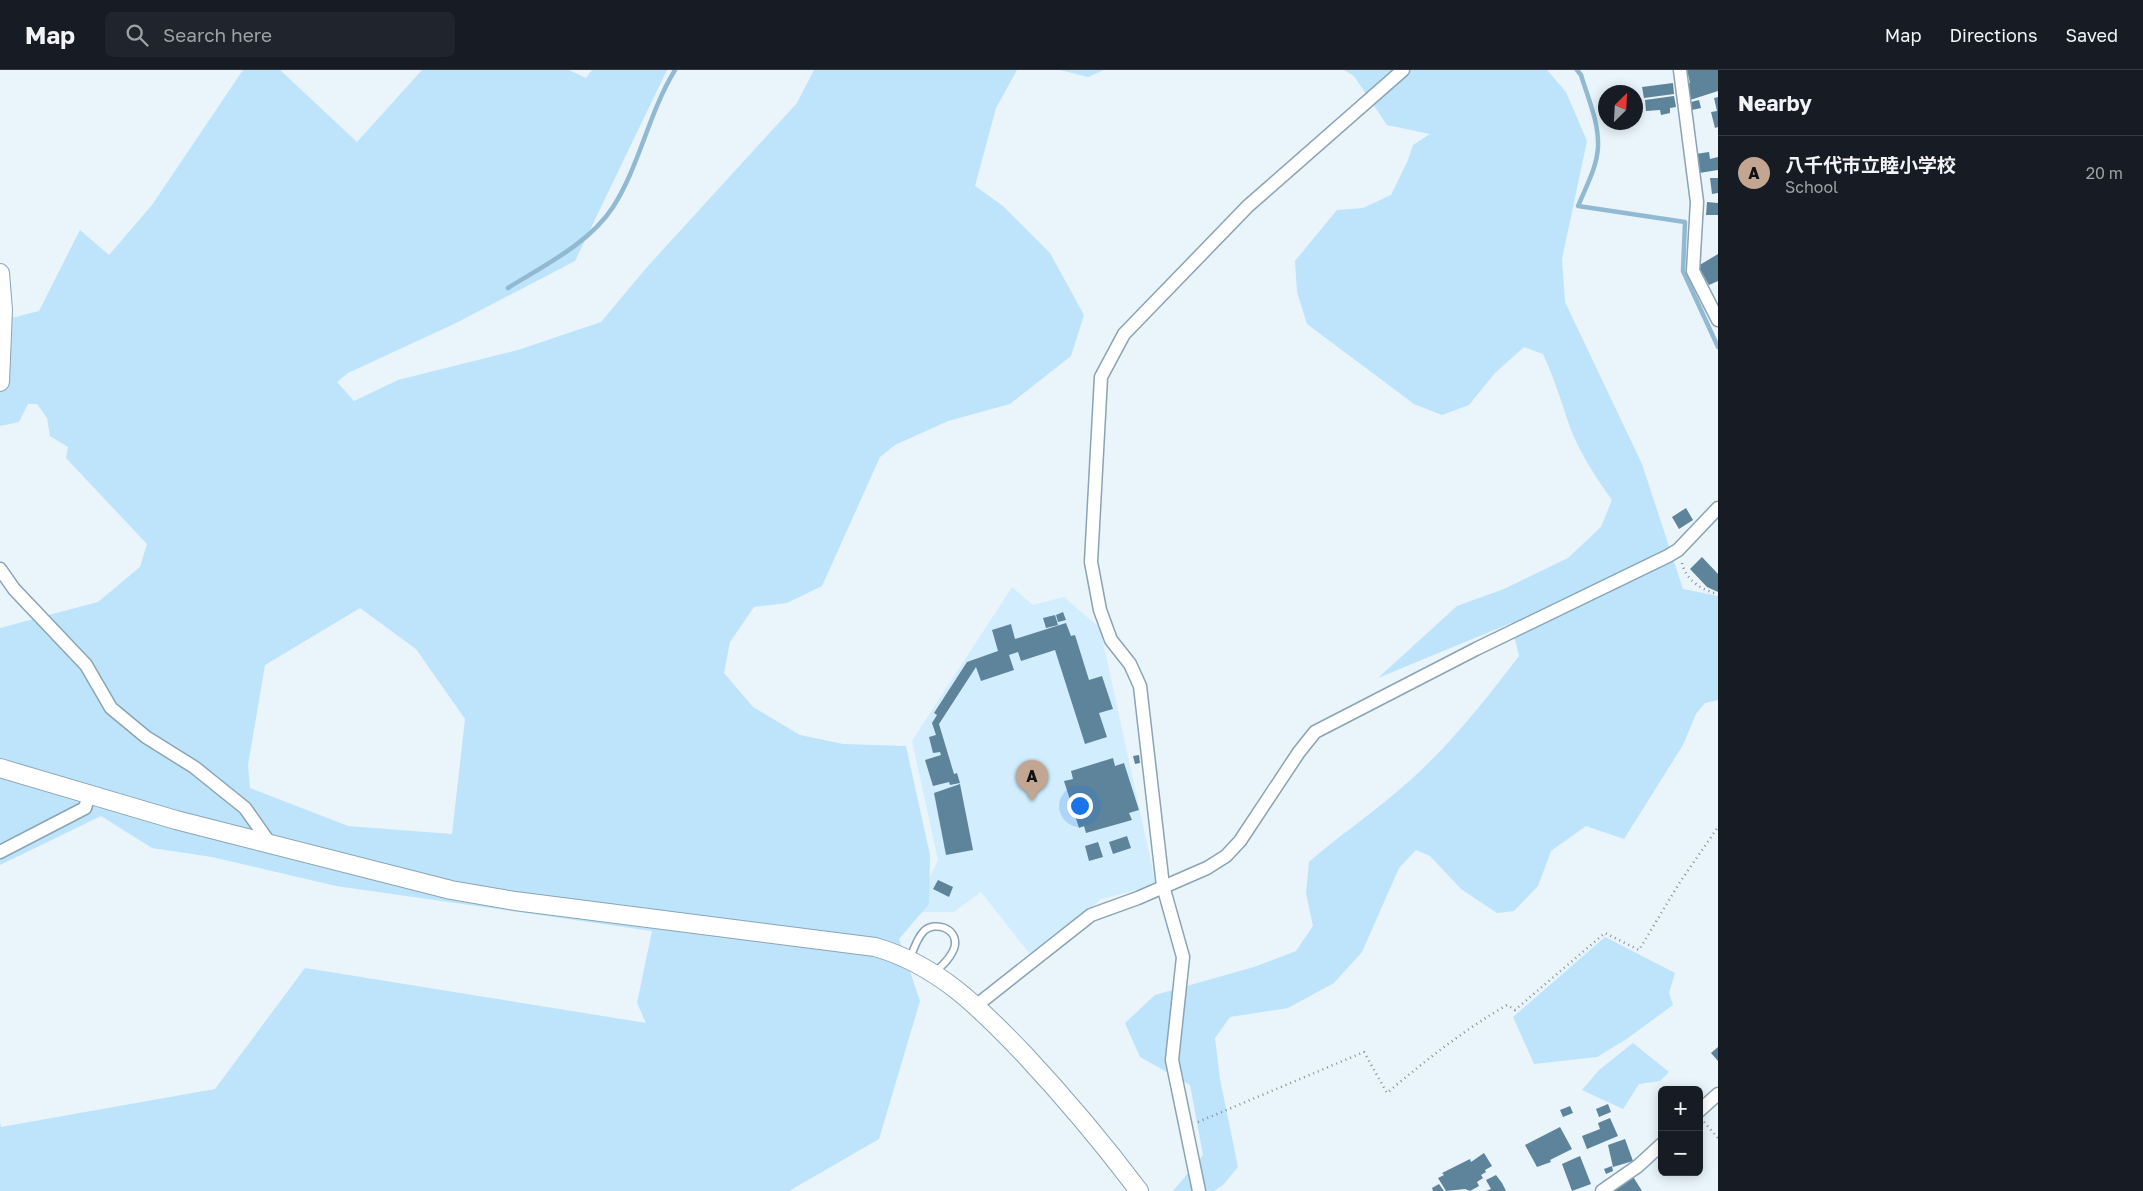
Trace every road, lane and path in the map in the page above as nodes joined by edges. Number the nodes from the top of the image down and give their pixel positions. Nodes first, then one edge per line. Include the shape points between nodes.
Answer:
1 (1403, 70) edge
2 (1680, 70) edge
3 (0, 273) edge
4 (1718, 320) edge
5 (0, 382) edge
6 (1718, 508) edge
7 (1678, 550) junction
8 (0, 569) edge
9 (1718, 594) edge
10 (0, 768) edge
11 (89, 795) junction
12 (1718, 827) edge
13 (271, 845) junction
14 (0, 852) edge
15 (1163, 886) junction
16 (910, 959) junction
17 (934, 973) junction
18 (977, 1005) junction
19 (1718, 1094) edge
20 (1703, 1107) edge
21 (1703, 1121) edge
22 (1185, 1127) junction
23 (1718, 1138) edge
24 (1658, 1148) edge
25 (1139, 1191) edge
26 (1199, 1191) edge
27 (1602, 1191) edge

1 - 15 street via 1248,206 1124,334 1101,377 1092,562 1100,610 1112,640 1130,664 1140,686
2 - 4 street via 1696,202 1693,271
3 - 5 street via 3,310
6 - 7 street
7 - 9 path via 1684,570 1694,583
7 - 15 street via 1315,732 1298,752 1240,841 1226,856 1208,868
8 - 13 street via 14,590 86,665 110,708 146,737 194,767 245,808
10 - 11 street
11 - 13 street
11 - 14 street via 85,808
12 - 22 path via 1639,950 1605,933 1515,1010 1507,1005 1474,1025 1387,1092 1364,1052
13 - 16 street via 451,890 876,947
15 - 18 street via 1091,915
15 - 22 street via 1183,958 1172,1060
16 - 17 street
16 - 17 lane via 923,932 936,926 946,928 955,938 955,945 948,959
17 - 18 street
18 - 25 street via 1072,1106
19 - 20 street
21 - 23 path
22 - 26 street
24 - 27 street

